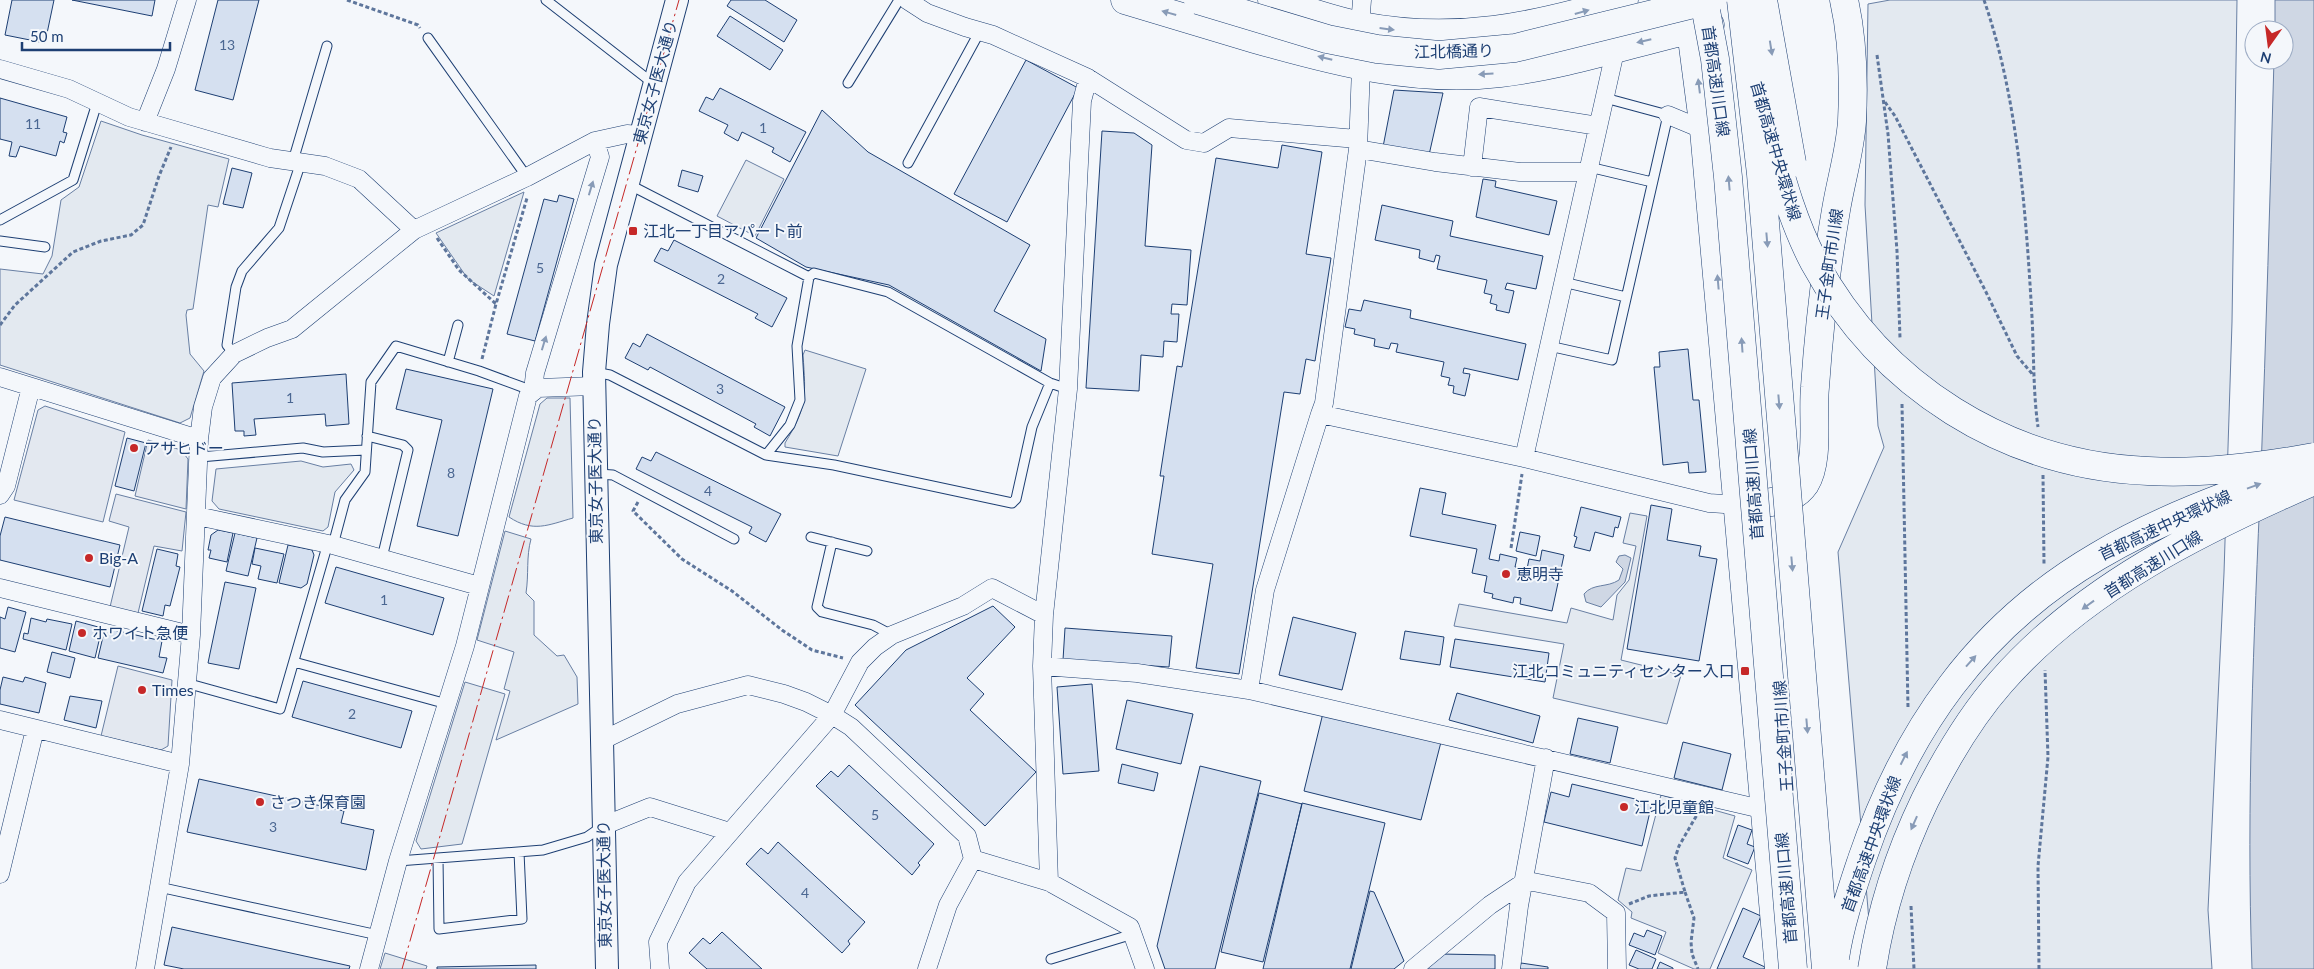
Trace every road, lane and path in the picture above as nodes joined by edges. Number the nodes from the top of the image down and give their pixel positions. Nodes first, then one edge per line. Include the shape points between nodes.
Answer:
1 (187, 0) edge
2 (347, 0) edge
3 (546, 0) edge
4 (677, 0) edge
5 (899, 0) edge
6 (907, 0) edge
7 (1125, 0) edge
8 (1198, 0) edge
9 (1272, 0) edge
10 (1624, 0) edge
11 (1687, 0) edge
12 (1704, 0) edge
13 (1736, 0) edge
14 (1741, 0) edge
15 (1763, 0) edge
16 (1844, 0) edge
17 (1984, 0) edge
18 (1715, 12) edge
19 (1361, 13) edge
20 (1543, 23) junction
21 (1692, 29) junction
22 (980, 31) junction
23 (428, 38) joint
24 (327, 46) dead end
25 (1616, 47) junction
26 (1874, 47) dead end
27 (1361, 67) junction
28 (1544, 67) junction
29 (0, 69) edge
30 (1088, 78) junction
31 (848, 83) dead end
32 (655, 84) junction
33 (1604, 98) junction
34 (1884, 101) junction
35 (97, 102) junction
36 (1668, 115) junction
37 (145, 122) junction
38 (1598, 126) junction
39 (1704, 130) junction
40 (640, 135) junction
41 (595, 141) junction
42 (1357, 144) junction
43 (172, 147) dead end
44 (297, 161) junction
45 (908, 163) dead end
46 (1472, 167) junction
47 (1588, 170) junction
48 (1652, 182) junction
49 (628, 184) junction
50 (528, 186) junction
51 (0, 220) edge
52 (414, 230) junction
53 (434, 233) dead end
54 (0, 241) edge
55 (45, 246) dead end
56 (809, 277) junction
57 (1562, 282) junction
58 (1626, 297) junction
59 (496, 304) junction
60 (0, 325) edge
61 (458, 325) dead end
62 (1900, 339) dead end
63 (1549, 346) junction
64 (234, 354) junction
65 (448, 362) junction
66 (478, 371) junction
67 (2034, 376) junction
68 (0, 377) edge
69 (594, 379) junction
70 (1050, 383) junction
71 (31, 387) junction
72 (1068, 389) junction
73 (533, 391) junction
74 (1902, 398) dead end
75 (1320, 414) junction
76 (2038, 433) dead end
77 (367, 436) junction
78 (199, 439) junction
79 (2314, 445) edge
80 (366, 450) junction
81 (766, 455) junction
82 (200, 457) junction
83 (2314, 457) edge
84 (1524, 458) junction
85 (2314, 465) edge
86 (2043, 467) dead end
87 (595, 474) junction
88 (2314, 481) edge
89 (644, 491) junction
90 (0, 496) edge
91 (1767, 502) junction
92 (1739, 505) junction
93 (197, 516) junction
94 (811, 537) dead end
95 (734, 539) dead end
96 (832, 542) junction
97 (331, 544) junction
98 (1512, 548) dead end
99 (868, 551) dead end
100 (382, 558) junction
101 (2044, 568) dead end
102 (479, 586) junction
103 (0, 588) edge
104 (1044, 615) junction
105 (892, 634) junction
106 (191, 635) junction
107 (294, 662) junction
108 (860, 662) junction
109 (2045, 665) dead end
110 (1042, 666) junction
111 (186, 683) junction
112 (1249, 690) junction
113 (447, 704) junction
114 (832, 715) junction
115 (1908, 717) dead end
116 (0, 720) edge
117 (35, 729) junction
118 (601, 741) junction
119 (1546, 758) junction
120 (180, 764) junction
121 (1703, 796) junction
122 (1776, 801) junction
123 (603, 826) junction
124 (730, 832) junction
125 (519, 852) junction
126 (438, 858) junction
127 (973, 859) junction
128 (398, 861) junction
129 (1, 866) edge
130 (1049, 882) junction
131 (1523, 883) junction
132 (159, 886) junction
133 (1685, 892) junction
134 (1911, 906) dead end
135 (1616, 912) junction
136 (1132, 934) junction
137 (378, 935) junction
138 (1050, 959) dead end
139 (144, 969) edge
140 (369, 969) edge
141 (607, 969) edge
142 (660, 969) edge
143 (926, 969) edge
144 (1145, 969) edge
145 (1414, 969) edge
146 (1511, 969) edge
147 (1617, 969) edge
148 (1698, 969) edge
149 (1779, 969) edge
150 (1793, 969) edge
151 (1801, 969) edge
152 (1826, 969) edge
153 (1832, 969) edge
154 (1872, 969) edge
155 (1914, 969) edge
156 (2039, 969) edge

1 - 37 street via 166,69
2 - 23 path via 418,25
3 - 32 lane
4 - 32 street, 東京女子医大通り
5 - 31 lane
6 - 22 street via 927,12
27 -> 7 main road
8 - 18 main road, 江北橋通り, bridge via 1327,39 1377,49 1439,55 1516,48
9 - 19 main road
20 -> 10 main road
11 - 21 main road, 王子金町市川線
150 -> 12 main road, 首都高速川口線, bridge via 1729,186
13 - 83 main road, 首都高速中央環状線, bridge via 1777,166 1801,234 1849,318 1875,349 1907,379 1956,414 1983,428 2042,452 2077,462 2147,471 2185,472
14 -> 152 main road, 首都高速川口線, bridge via 1761,174
15 -> 79 main road, 首都高速中央環状線, bridge via 1792,162 1813,229 1833,273 1857,311 1882,342 1914,372 1961,405 1996,424 2054,446 2096,455 2184,461
16 - 91 main road, 王子金町市川線 via 1851,38 1852,122 1820,325 1810,472 1796,494 1784,500
17 - 67 path via 2003,66 2022,196
18 - 21 main road
19 -> 20 main road via 1450,34 1497,31
20 - 28 street
21 -> 25 main road
39 -> 21 main road, 王子金町市川線
22 - 30 street
22 - 45 lane
23 - 50 lane
24 - 44 lane
25 - 28 main road
25 - 33 street
26 - 34 path
28 -> 27 main road via 1451,76 1407,75
27 - 42 street
29 - 35 street via 69,89
30 - 42 street via 1186,140 1204,143 1229,128
30 - 72 street via 1082,100
32 - 40 street, 東京女子医大通り
33 - 36 lane
33 - 38 street
34 - 62 path via 1897,251
34 - 67 path via 1895,116 2017,356
35 - 37 street
35 - 51 lane via 73,180
36 - 39 street
36 - 48 lane
37 - 44 street via 270,158
38 - 46 street via 1479,108
38 - 47 street
92 -> 39 main road, 王子金町市川線
40 - 41 street via 627,134
40 - 49 street, 東京女子医大通り
41 - 50 street
73 -> 41 street via 535,373 600,157
42 - 46 street
42 - 75 street
43 - 60 path via 143,225 131,235 101,241 73,252 15,305
44 - 52 street via 325,166 358,179
44 - 64 lane via 279,228 242,270 236,287 227,346
46 - 47 street via 1520,172
47 - 48 lane
47 - 57 street
48 - 58 lane
49 - 56 lane
49 - 69 street, 東京女子医大通り via 606,265
50 - 52 street
50 - 59 path
52 - 64 street via 292,329
53 - 59 path via 459,270
54 - 55 lane
56 - 70 lane via 814,273 888,292
56 - 81 lane via 797,346 800,400 790,425
57 - 58 lane
57 - 63 street
58 - 63 lane via 1612,360
59 - 66 path
61 - 65 lane
63 - 84 street
64 - 78 street via 212,378 203,407
65 - 66 lane
65 - 77 lane via 396,346 371,382
66 - 73 lane
67 - 76 path
68 - 71 street
69 - 73 street
69 - 81 lane via 610,375
69 - 87 street, 東京女子医大通り
70 - 72 lane
70 - 81 lane via 1032,426 1016,499 1012,503 834,465
71 - 78 street
71 - 90 street via 6,486
72 - 104 street
73 - 102 street via 528,396
74 - 115 path
75 - 84 street
75 - 112 street via 1266,590
77 - 80 lane
77 - 100 lane via 403,445 408,450
78 - 82 street
80 - 82 lane via 323,452 303,448
80 - 97 lane via 365,472 345,500
82 - 93 street
84 - 92 street via 1710,503
84 - 98 path
153 -> 85 main road, 首都高速中央環状線, bridge via 1850,893 1886,795 1923,725 1973,658 2044,592 2097,556 2180,515
86 - 101 path
87 - 89 lane via 613,475
87 - 118 street, 東京女子医大通り
88 -> 154 main road, 首都高速川口線, bridge via 2190,539 2143,567 2074,614 2001,682 1950,754 1917,817 1886,900
89 - 95 lane
89 - 108 path via 634,511 682,559 732,590 812,650
91 - 92 main road, 王子金町市川線
91 - 122 main road, 王子金町市川線
92 - 122 main road, 王子金町市川線
93 - 97 street
93 - 106 street
94 - 96 lane
96 - 99 lane
96 - 105 lane via 817,607 822,612 873,625
97 - 100 street
97 - 107 lane
100 - 102 street
102 - 113 street
103 - 106 street
104 - 105 street via 992,588 963,606
104 - 110 street
105 - 108 street
106 - 111 street
107 - 111 lane via 280,709
107 - 113 lane
108 - 114 street
109 - 156 path via 2048,757 2038,866
110 - 112 street via 1137,673
110 - 130 street
111 - 120 street
112 - 119 street
113 - 128 street
114 - 118 street via 784,694 748,685 676,704
114 - 124 street
114 - 127 street via 851,727 967,836
116 - 117 street
117 - 120 street
117 - 129 street
118 - 123 street, 東京女子医大通り
119 - 121 street
119 - 131 street
120 - 132 street
121 - 122 street via 1757,808
121 - 133 path via 1696,819 1675,858
122 - 149 main road, 王子金町市川線
122 - 151 main road, 王子金町市川線
123 - 124 street via 650,807
123 - 125 lane via 587,837 543,850
123 - 141 street, 東京女子医大通り
124 - 142 street via 687,882 658,942
125 - 126 lane
125 - 126 lane via 522,919 439,929
126 - 128 lane
127 - 130 street
127 - 143 street via 948,905
128 - 137 street
130 - 136 street via 1130,927
131 - 135 street via 1589,893
131 - 145 street via 1490,905
131 - 146 street
132 - 137 lane
132 - 139 street
133 - 135 path via 1650,896
133 - 148 path via 1694,918 1691,942
134 - 155 path
135 - 147 street
136 - 138 lane
136 - 144 street
137 - 140 street

